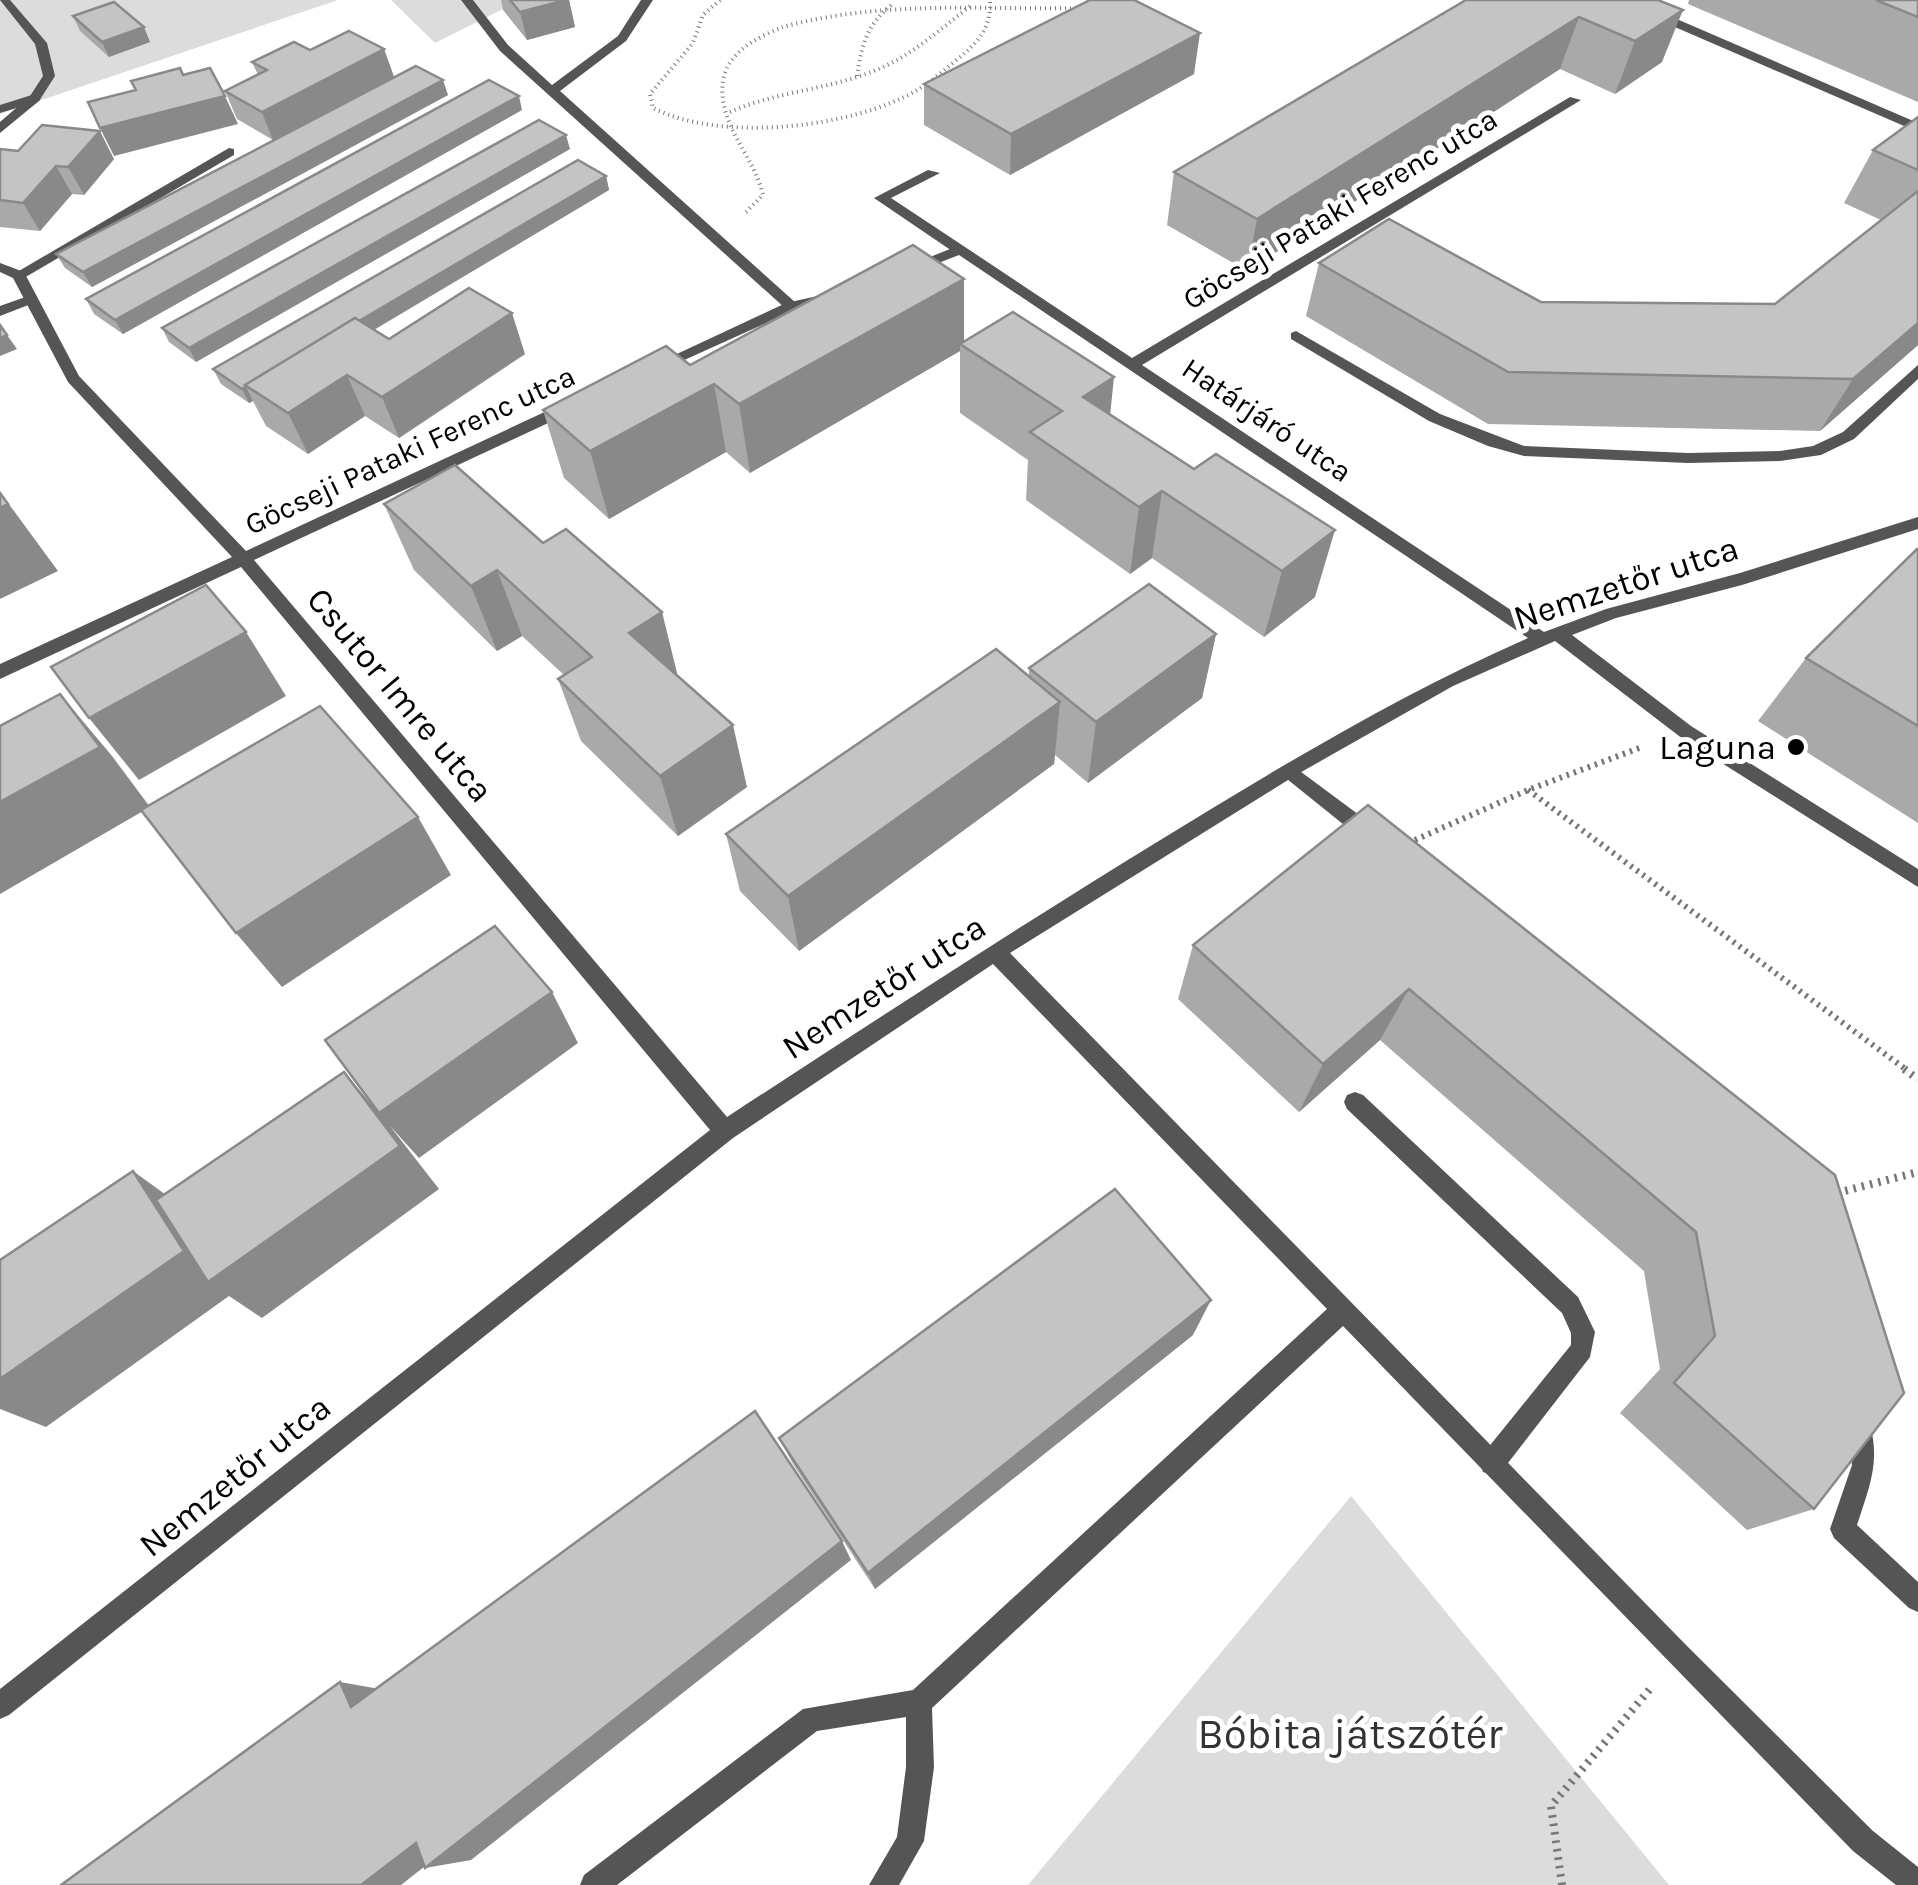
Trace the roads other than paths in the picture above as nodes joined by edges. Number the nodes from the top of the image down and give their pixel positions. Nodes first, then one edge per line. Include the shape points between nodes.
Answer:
1 (4, 0) edge
2 (467, 0) edge
3 (647, 0) edge
4 (1664, 18) edge
5 (553, 90) junction
6 (35, 98) junction
7 (1575, 100) dead end
8 (0, 109) edge
9 (0, 128) edge
10 (1918, 128) edge
11 (229, 152) dead end
12 (933, 173) dead end
13 (960, 250) junction
14 (0, 267) edge
15 (19, 275) junction
16 (896, 276) edge
17 (846, 293) edge
18 (31, 299) junction
19 (791, 306) junction
20 (0, 312) edge
21 (1296, 336) dead end
22 (1133, 364) junction
23 (1918, 370) edge
24 (632, 378) edge
25 (579, 403) edge
26 (1913, 530) edge
27 (242, 557) junction
28 (1550, 636) junction
29 (0, 672) edge
30 (1290, 770) junction
31 (1390, 851) edge
32 (1918, 879) edge
33 (995, 952) junction
34 (1354, 1102) edge
35 (725, 1131) junction
36 (1344, 1310) junction
37 (1854, 1406) edge
38 (1492, 1463) junction
39 (1918, 1599) edge
40 (919, 1702) junction
41 (0, 1706) edge
42 (594, 1885) edge
43 (883, 1885) edge
44 (1918, 1885) edge

1 - 6 street via 41,43 48,62 49,76
2 - 5 street via 504,48
3 - 5 street via 622,38
4 - 10 street
5 - 19 street
6 - 8 street
6 - 9 street
7 - 22 street, Göcseji Pataki Ferenc utca
11 - 15 street
12 - 13 street, Határjáró utca via 881,198
13 - 16 street
13 - 22 street, Határjáró utca
14 - 15 street
15 - 18 street, Csutor Imre utca
17 - 19 street, Göcseji Pataki Ferenc utca
18 - 20 street
18 - 27 street, Csutor Imre utca via 73,379
19 - 24 street, Göcseji Pataki Ferenc utca
21 - 23 street via 1435,420 1524,451 1764,458 1812,452 1836,444
22 - 28 street, Határjáró utca
25 - 27 street, Göcseji Pataki Ferenc utca
26 - 28 street, Nemzetőr utca
27 - 29 street, Göcseji Pataki Ferenc utca
27 - 35 street, Csutor Imre utca
28 - 30 street, Nemzetőr utca via 1447,680
28 - 32 street, Határjáró utca
30 - 31 street
30 - 33 street, Nemzetőr utca
33 - 35 street, Nemzetőr utca
33 - 36 street
34 - 38 street via 1570,1305 1583,1332 1582,1348
35 - 41 street, Nemzetőr utca
36 - 38 street
36 - 40 street
37 - 39 street via 1864,1465 1842,1529
38 - 44 street via 1863,1841
40 - 42 street via 812,1718
40 - 43 street via 920,1767 910,1840

